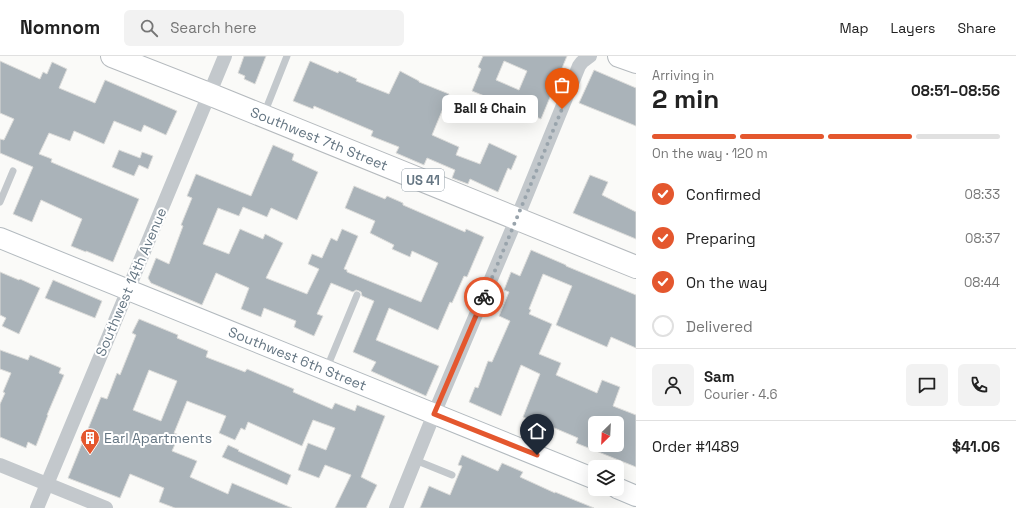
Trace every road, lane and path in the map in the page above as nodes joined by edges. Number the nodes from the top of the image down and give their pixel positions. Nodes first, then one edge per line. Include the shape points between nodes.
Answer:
1 (112, 56) edge
2 (225, 56) edge
3 (287, 56) edge
4 (590, 56) edge
5 (620, 56) edge
6 (636, 62) edge
7 (209, 94) junction
8 (263, 116) junction
9 (13, 171) dead end
10 (0, 202) edge
11 (517, 219) junction
12 (0, 238) edge
13 (636, 267) edge
14 (128, 290) junction
15 (357, 295) dead end
16 (326, 370) junction
17 (434, 414) junction
18 (415, 460) junction
19 (0, 465) edge
20 (452, 475) dead end
21 (588, 476) edge
22 (46, 484) junction
23 (624, 491) edge
24 (636, 496) edge
25 (37, 508) edge
26 (106, 508) edge
27 (396, 508) edge

1 - 7 main road, Southwest 7th Street / US 41
2 - 7 street, Southwest 14th Avenue
3 - 8 lane
4 - 11 street via 579,66
5 - 6 main road
7 - 8 main road, Southwest 7th Street / US 41
7 - 14 street, Southwest 14th Avenue
8 - 11 main road, Southwest 7th Street / US 41
9 - 10 lane
11 - 13 main road, Southwest 7th Street / US 41
11 - 17 street
12 - 14 street, Southwest 6th Street
14 - 16 street, Southwest 6th Street
14 - 22 street, Southwest 14th Avenue
15 - 16 lane
16 - 17 street, Southwest 6th Street
17 - 18 street
17 - 21 street, Southwest 6th Street
18 - 20 lane
18 - 27 street
19 - 22 street
22 - 25 street, Southwest 14th Avenue
22 - 26 street
23 - 24 street

